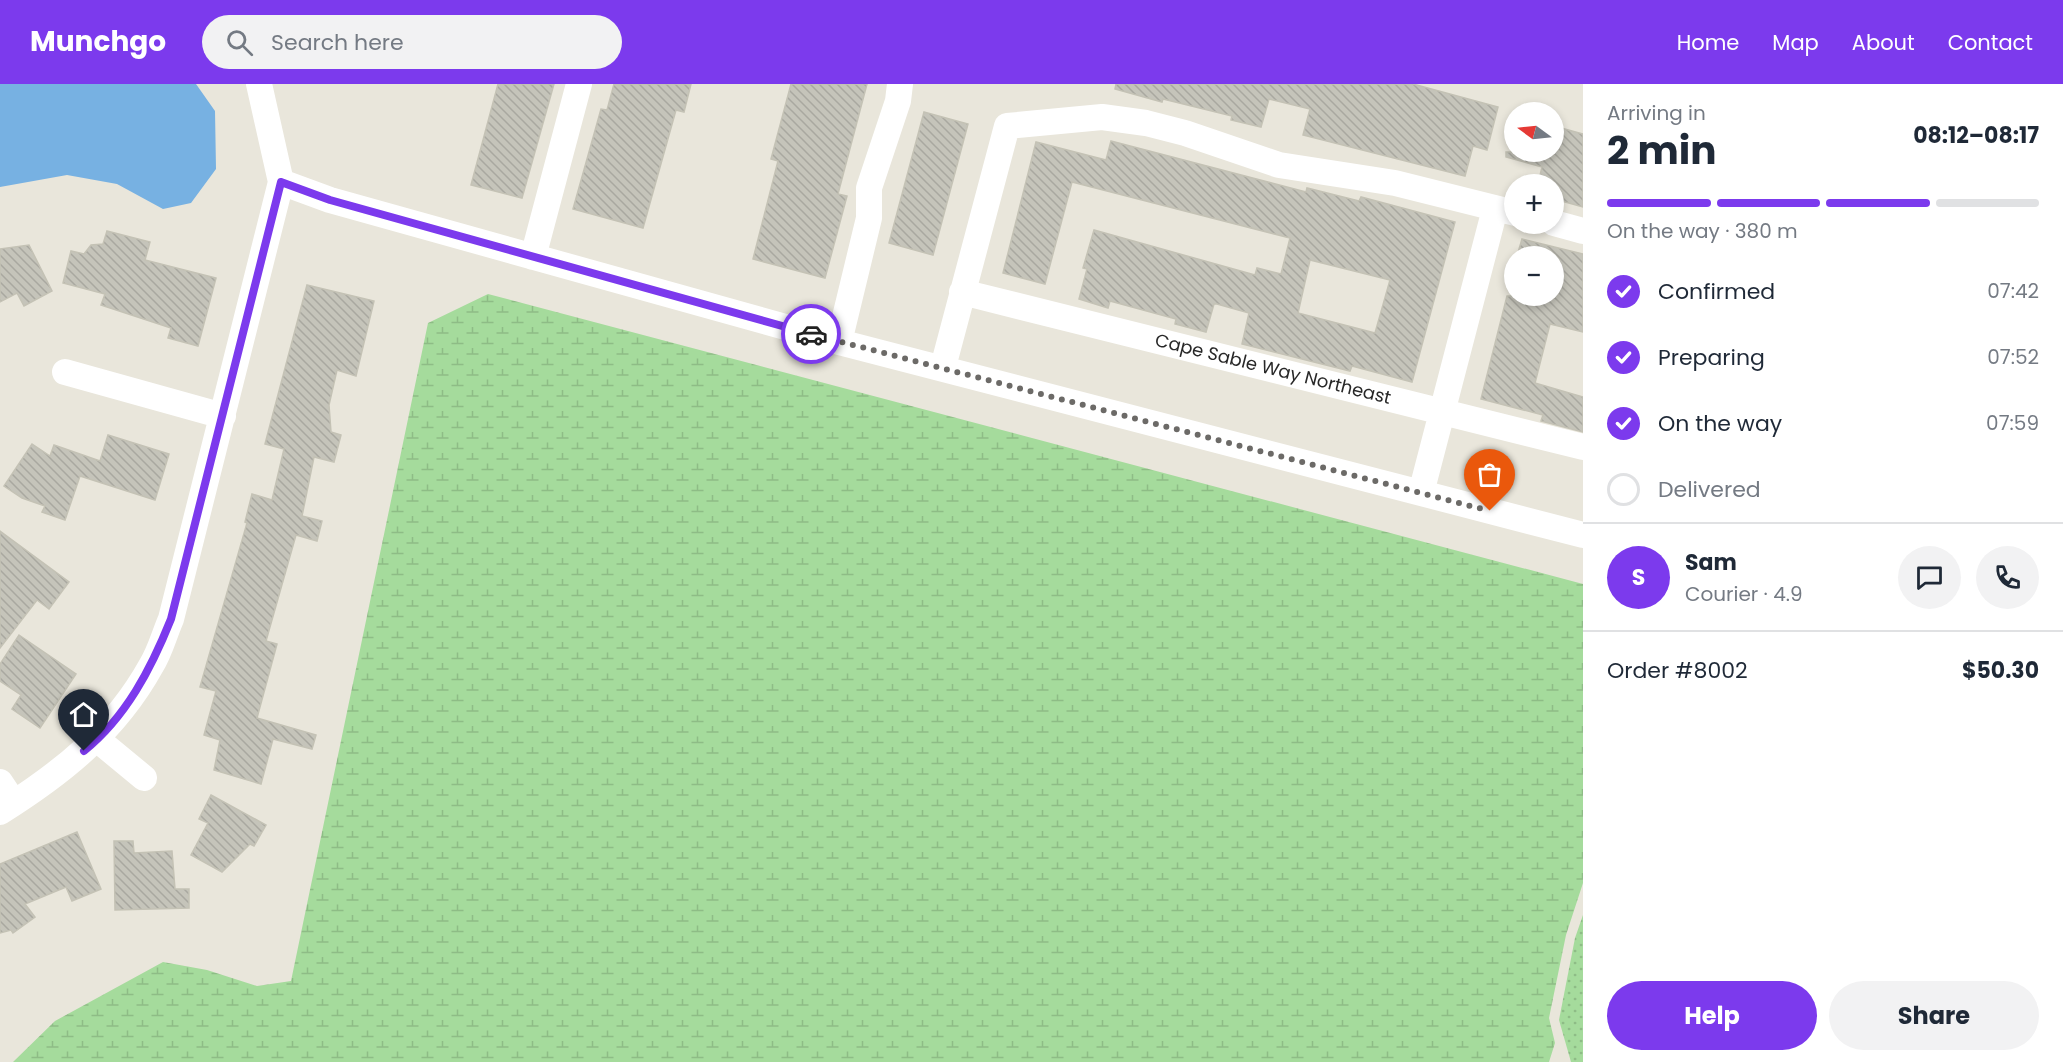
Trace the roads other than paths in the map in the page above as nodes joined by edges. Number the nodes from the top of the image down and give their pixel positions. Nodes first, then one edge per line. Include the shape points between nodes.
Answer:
1 (260, 84) edge
2 (579, 84) edge
3 (900, 84) edge
4 (281, 182) junction
5 (1504, 211) edge
6 (1504, 214) edge
7 (1564, 226) edge
8 (1583, 231) edge
9 (532, 257) junction
10 (962, 292) junction
11 (839, 342) junction
12 (942, 367) junction
13 (65, 372) dead end
14 (1442, 411) junction
15 (223, 416) junction
16 (1583, 447) edge
17 (1421, 493) junction
18 (1583, 535) edge
19 (98, 740) junction
20 (144, 778) dead end
21 (0, 782) edge
22 (7, 808) edge

1 - 4 street
2 - 9 street
3 - 11 street via 869,188 869,218
4 - 9 street via 330,200
4 - 15 street
5 - 10 street via 1395,183 1279,165 1146,123 1102,117 1006,126
6 - 14 street
7 - 8 street
9 - 11 street
10 - 12 street
10 - 14 street, Cape Sable Way Northeast
11 - 12 street
12 - 17 street
13 - 15 street
14 - 16 street, Cape Sable Way Northeast
14 - 17 street
15 - 19 street via 171,619 152,665
17 - 18 street
19 - 20 street
19 - 22 street
21 - 22 street

